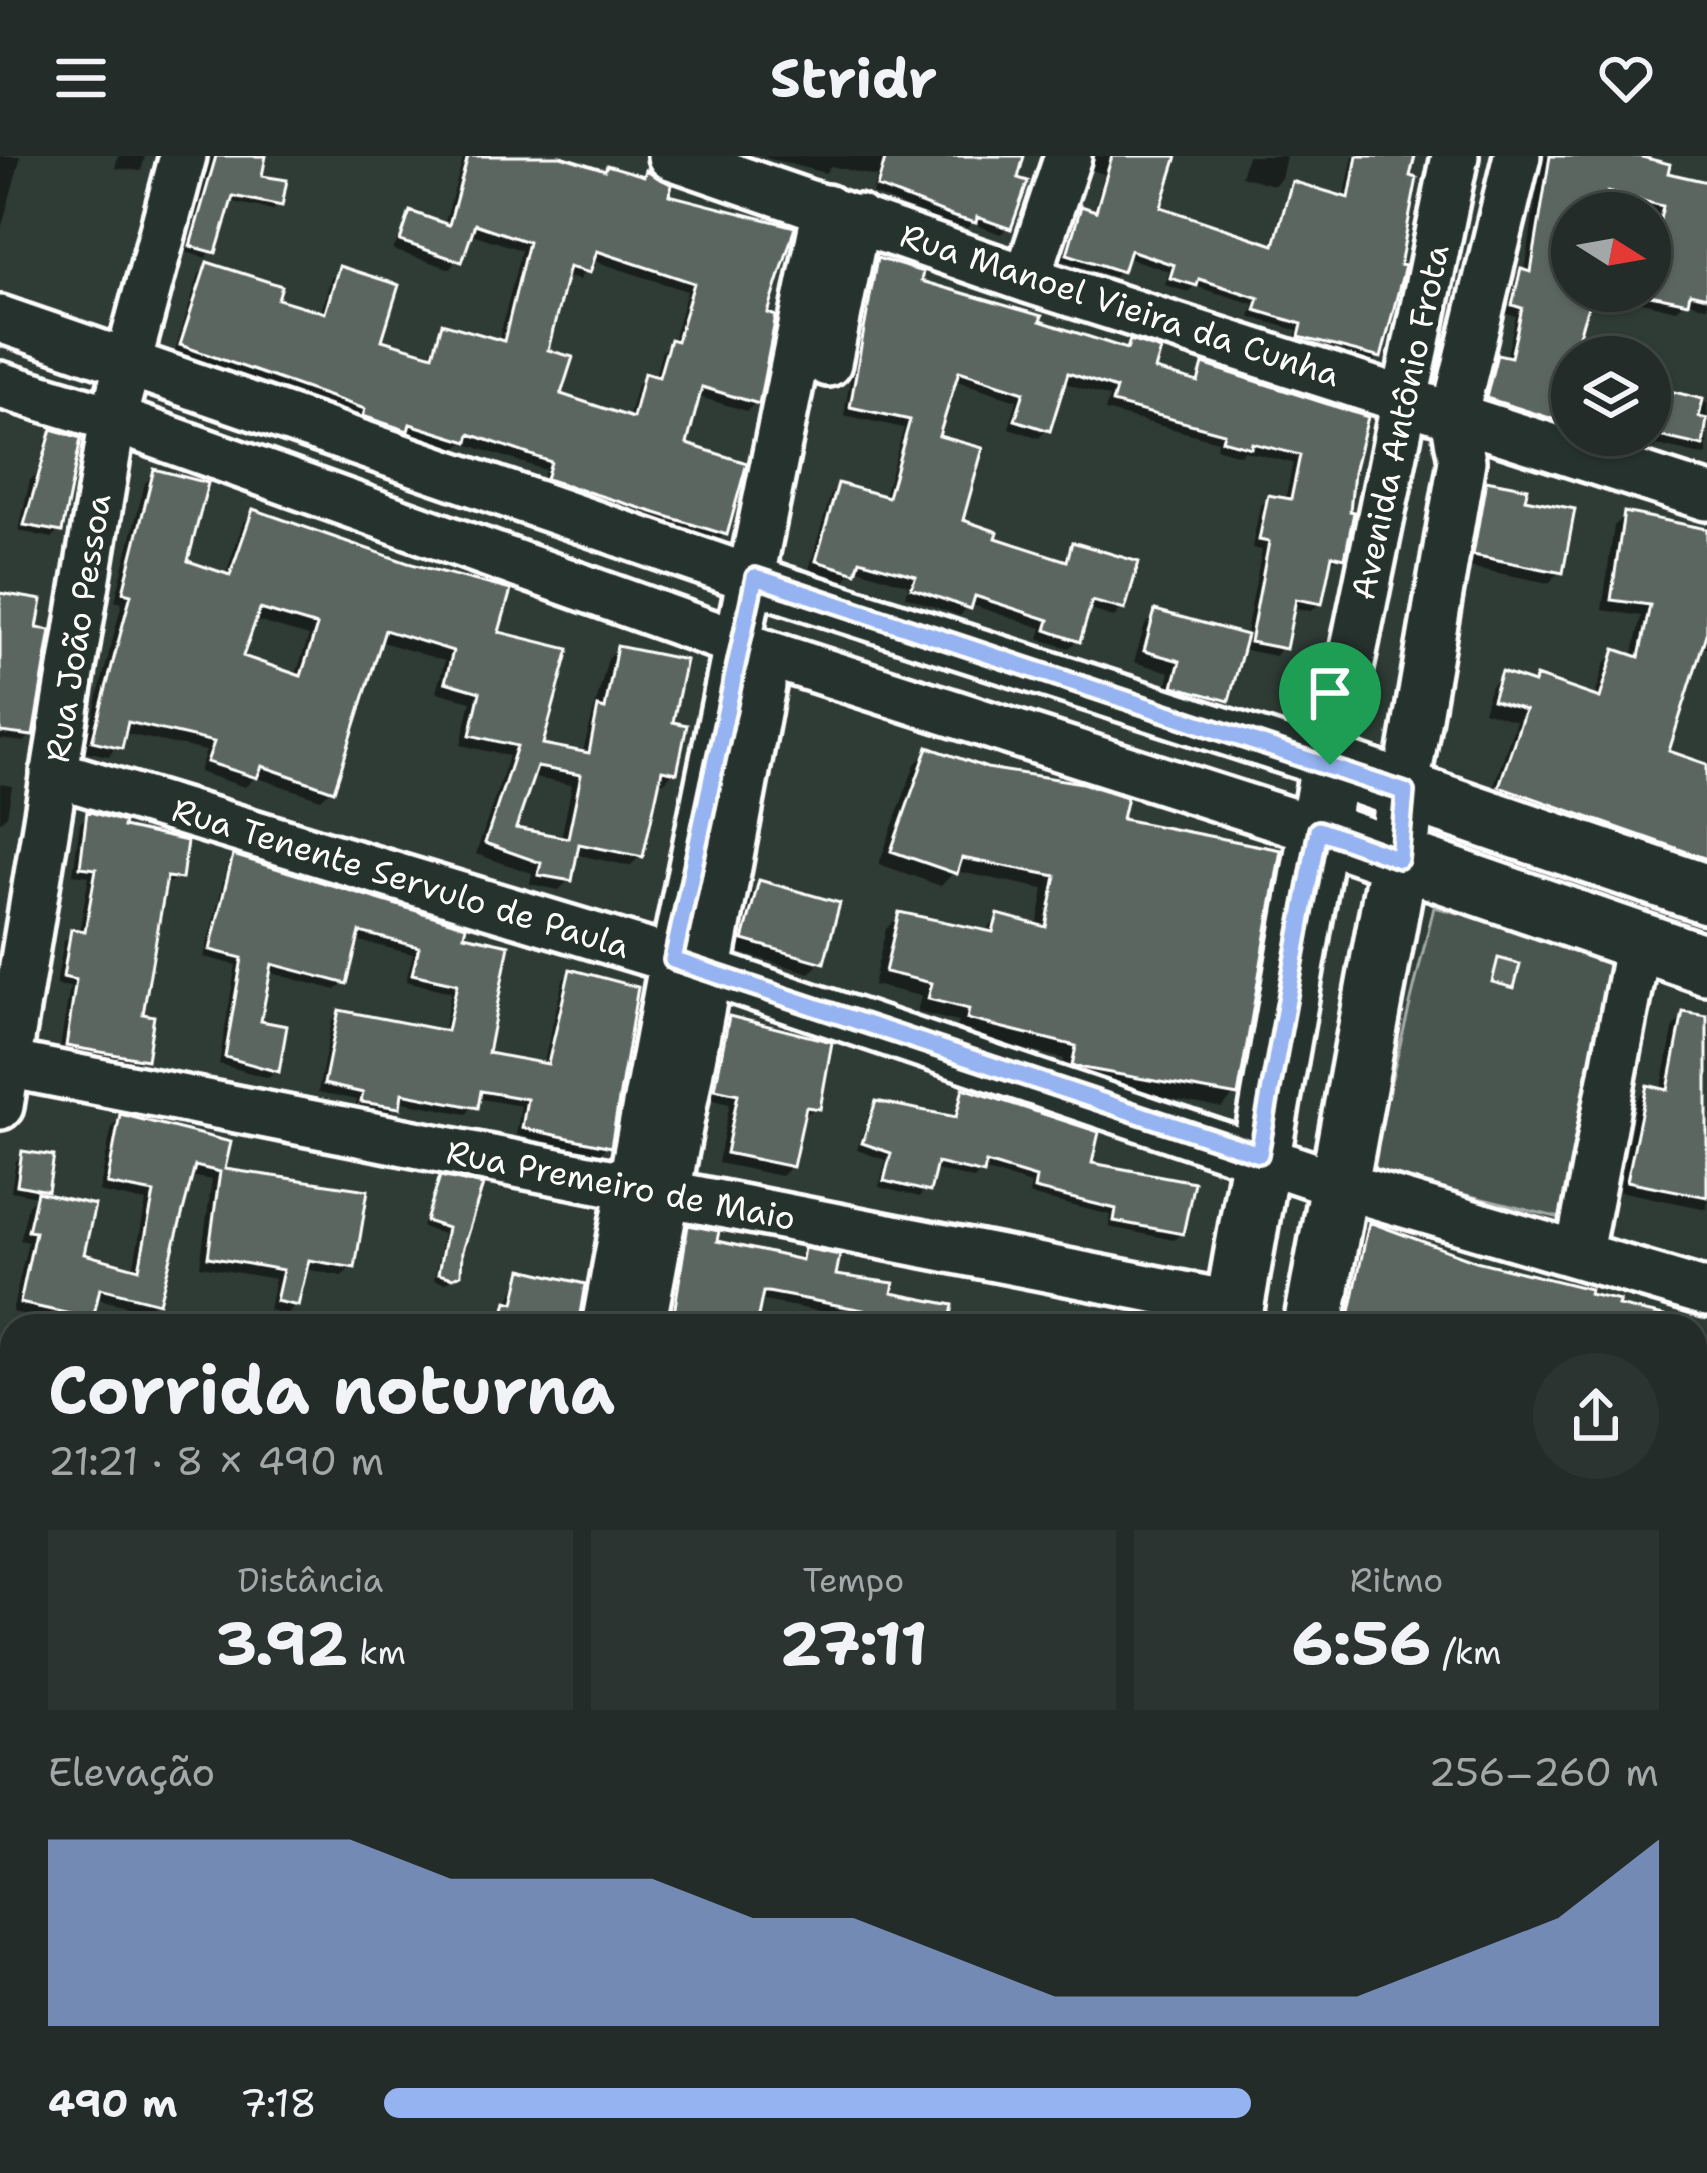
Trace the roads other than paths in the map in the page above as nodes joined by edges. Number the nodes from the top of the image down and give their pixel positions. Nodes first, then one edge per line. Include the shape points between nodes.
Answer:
1 (183, 156) edge
2 (671, 156) edge
3 (1068, 156) edge
4 (1455, 156) edge
5 (1517, 156) edge
6 (842, 213) junction
7 (1028, 279) junction
8 (0, 320) edge
9 (128, 359) junction
10 (0, 385) edge
11 (1403, 398) junction
12 (1454, 418) junction
13 (112, 419) junction
14 (1707, 496) edge
15 (768, 583) junction
16 (754, 649) junction
17 (1330, 765) junction
18 (54, 773) junction
19 (1405, 792) junction
20 (1318, 830) junction
21 (1399, 859) junction
22 (1707, 895) edge
23 (1638, 943) junction
24 (690, 965) junction
25 (1707, 965) edge
26 (3, 1085) edge
27 (1259, 1154) junction
28 (1340, 1185) junction
29 (647, 1190) junction
30 (1579, 1252) junction
31 (1707, 1293) edge
32 (609, 1314) edge
33 (642, 1314) edge
34 (1224, 1314) edge
35 (1233, 1314) edge
36 (1315, 1314) edge

1 - 9 street, Rua João Pessoa
2 - 6 street, Rua Manoel Vieira da Cunha
3 - 7 street
4 - 11 street, Avenida Antônio Frota
5 - 12 street, Avenida Antônio Frota
6 - 7 street, Rua Manoel Vieira da Cunha
6 - 15 street
7 - 11 street, Rua Manoel Vieira da Cunha
8 - 9 street
9 - 13 street, Rua João Pessoa
9 - 15 street
10 - 13 street
11 - 12 street, Rua Manoel Vieira da Cunha
11 - 17 street, Avenida Antônio Frota
12 - 14 street, Rua Manoel Vieira da Cunha
12 - 19 street, Avenida Antônio Frota via 1462,461
13 - 16 street
13 - 18 street, Rua João Pessoa
15 - 16 street
15 - 17 street
16 - 20 street
16 - 24 street
17 - 19 main road
17 - 20 main road, Avenida Antônio Frota
18 - 24 street, Rua Tenente Servulo de Paula
18 - 26 street, Rua João Pessoa
19 - 21 main road, Avenida Antônio Frota
19 - 22 main road
20 - 21 main road
20 - 27 main road, Avenida Antônio Frota
21 - 23 main road
21 - 28 main road, Avenida Antônio Frota
23 - 25 main road
23 - 30 street
24 - 27 street, Rua Tenente Servulo de Paula
24 - 29 street
26 - 29 street, Rua Premeiro de Maio
27 - 28 street, Rua Tenente Servulo de Paula
27 - 35 main road, Avenida Antônio Frota
28 - 30 street, Rua Tenente Servulo de Paula
28 - 36 main road, Avenida Antônio Frota
29 - 32 street
29 - 33 street
29 - 34 street, Rua Premeiro de Maio
30 - 31 street, Rua Tenente Servulo de Paula

